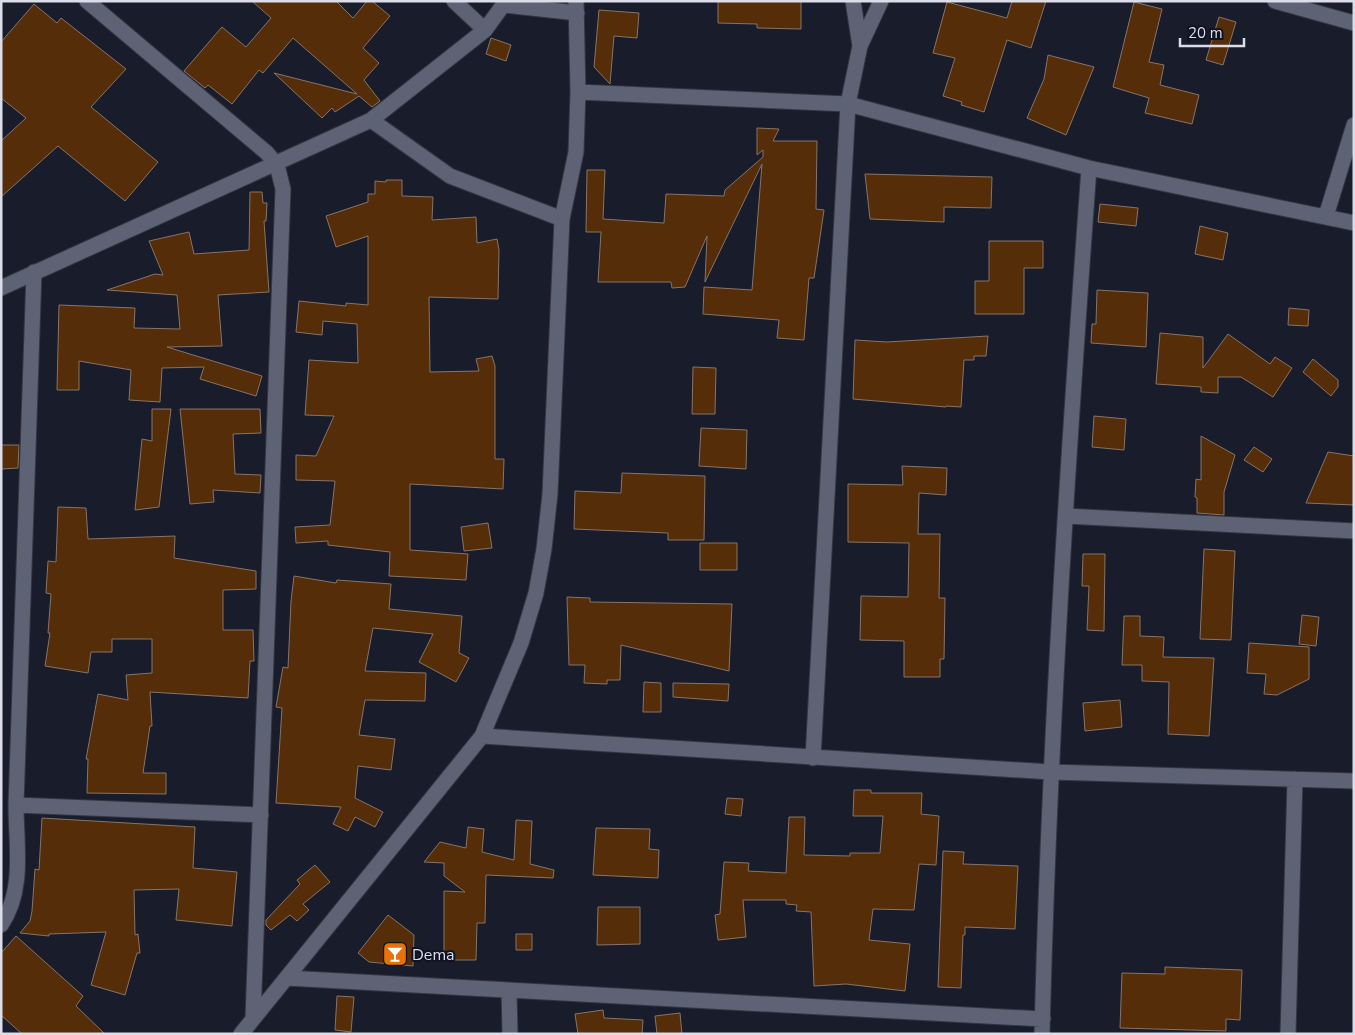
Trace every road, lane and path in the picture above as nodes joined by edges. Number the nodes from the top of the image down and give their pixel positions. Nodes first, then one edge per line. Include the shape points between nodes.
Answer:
1 (87, 1) edge
2 (454, 1) edge
3 (853, 1) edge
4 (881, 1) edge
5 (1275, 1) edge
6 (505, 3) edge
7 (577, 7) edge
8 (1354, 24) edge
9 (485, 30) junction
10 (860, 46) junction
11 (578, 92) junction
12 (848, 104) junction
13 (371, 120) junction
14 (1354, 125) edge
15 (277, 165) junction
16 (1089, 168) junction
17 (1326, 216) junction
18 (562, 218) junction
19 (1354, 223) edge
20 (34, 272) junction
21 (1, 288) edge
22 (1066, 516) junction
23 (1354, 531) edge
24 (482, 736) junction
25 (813, 758) junction
26 (1051, 772) junction
27 (1295, 779) junction
28 (1354, 781) edge
29 (16, 805) junction
30 (261, 815) junction
31 (1, 925) edge
32 (286, 978) junction
33 (509, 991) junction
34 (253, 1018) junction
35 (1042, 1026) edge
36 (241, 1034) edge
37 (510, 1034) edge
38 (1288, 1034) edge

1 - 15 street via 267,153
2 - 9 street
3 - 10 street
4 - 10 street
5 - 8 street
6 - 7 street
6 - 9 street
7 - 11 street
9 - 13 street
10 - 12 street
11 - 12 street
11 - 18 street via 576,152
12 - 16 street
12 - 25 street
13 - 15 street
13 - 18 street via 450,176
14 - 17 street
15 - 20 street
15 - 30 street via 283,189
16 - 17 street
16 - 22 street
17 - 19 street
18 - 24 street via 550,494 544,549 536,593 521,643
20 - 21 street
20 - 29 street
22 - 23 street
22 - 26 street
24 - 25 street
24 - 32 street
25 - 26 street
26 - 27 street
26 - 35 street
27 - 28 street
27 - 38 street
29 - 30 street
29 - 31 street via 17,886 14,900
30 - 34 street
32 - 33 street
32 - 34 street
33 - 35 street
33 - 37 street
34 - 36 street

